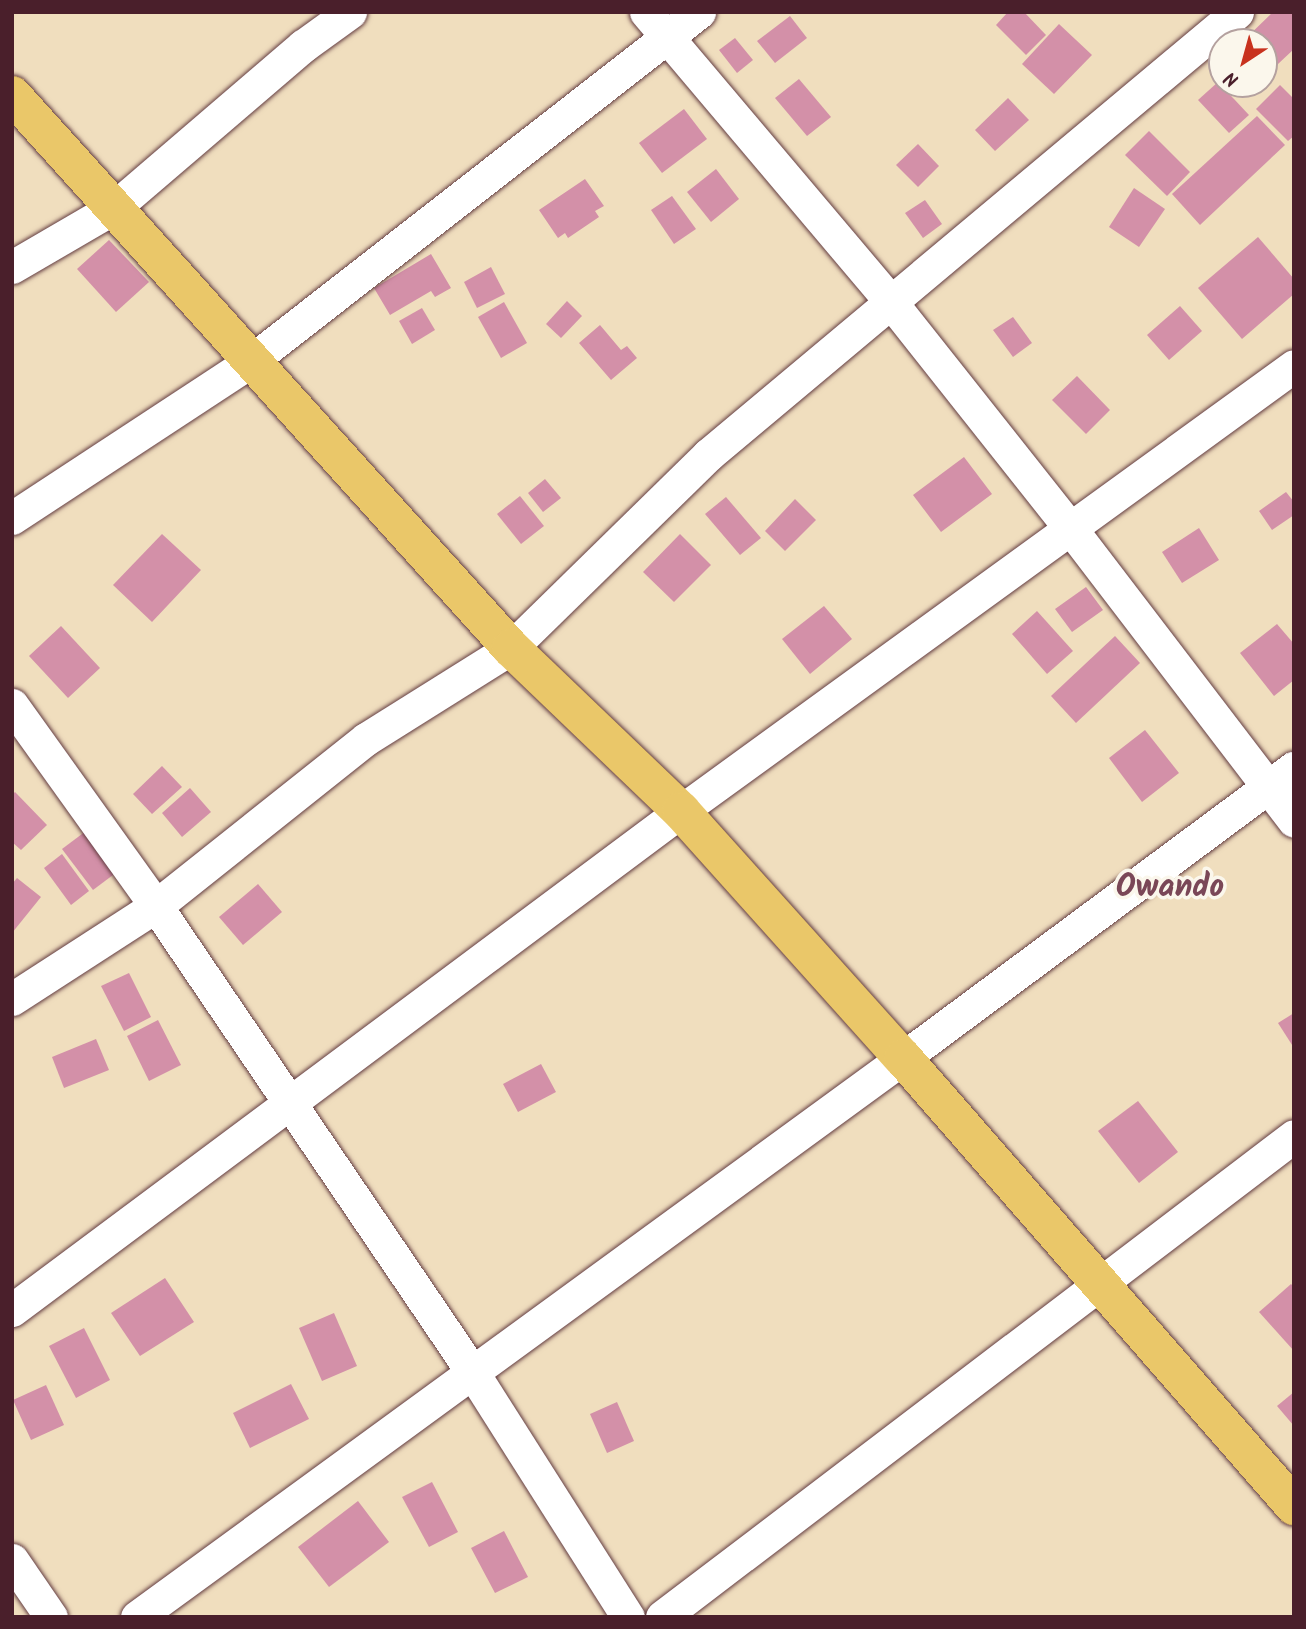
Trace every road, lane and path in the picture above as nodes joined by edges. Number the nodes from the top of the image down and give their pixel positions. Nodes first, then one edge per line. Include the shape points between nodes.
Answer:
1 (350, 12) edge
2 (699, 12) edge
3 (1237, 12) edge
4 (656, 24) edge
5 (12, 95) edge
6 (115, 207) junction
7 (12, 267) edge
8 (890, 301) junction
9 (251, 361) junction
10 (1294, 366) edge
11 (12, 518) edge
12 (1071, 529) junction
13 (511, 648) junction
14 (12, 705) edge
15 (1281, 778) edge
16 (681, 811) junction
17 (1294, 821) edge
18 (156, 906) junction
19 (12, 999) edge
20 (903, 1058) junction
21 (290, 1102) junction
22 (1294, 1136) edge
23 (1100, 1283) junction
24 (12, 1310) edge
25 (474, 1373) junction
26 (1294, 1506) edge
27 (12, 1559) edge
28 (51, 1617) edge
29 (137, 1617) edge
30 (628, 1617) edge
31 (662, 1617) edge

1 - 6 street via 303,46
2 - 4 street
3 - 8 street
4 - 8 street
4 - 9 street
5 - 6 main road
6 - 7 street
6 - 9 main road
8 - 12 street
8 - 13 street via 708,455
9 - 11 street
9 - 13 main road
10 - 12 street
12 - 15 street
12 - 16 street
13 - 16 main road
13 - 18 street via 366,739
14 - 18 street
15 - 17 street
15 - 20 street
16 - 20 main road
16 - 21 street
18 - 19 street
18 - 21 street
20 - 23 main road
20 - 25 street
21 - 24 street
21 - 25 street
22 - 23 street
23 - 26 main road
23 - 31 street
25 - 29 street
25 - 30 street
27 - 28 street

